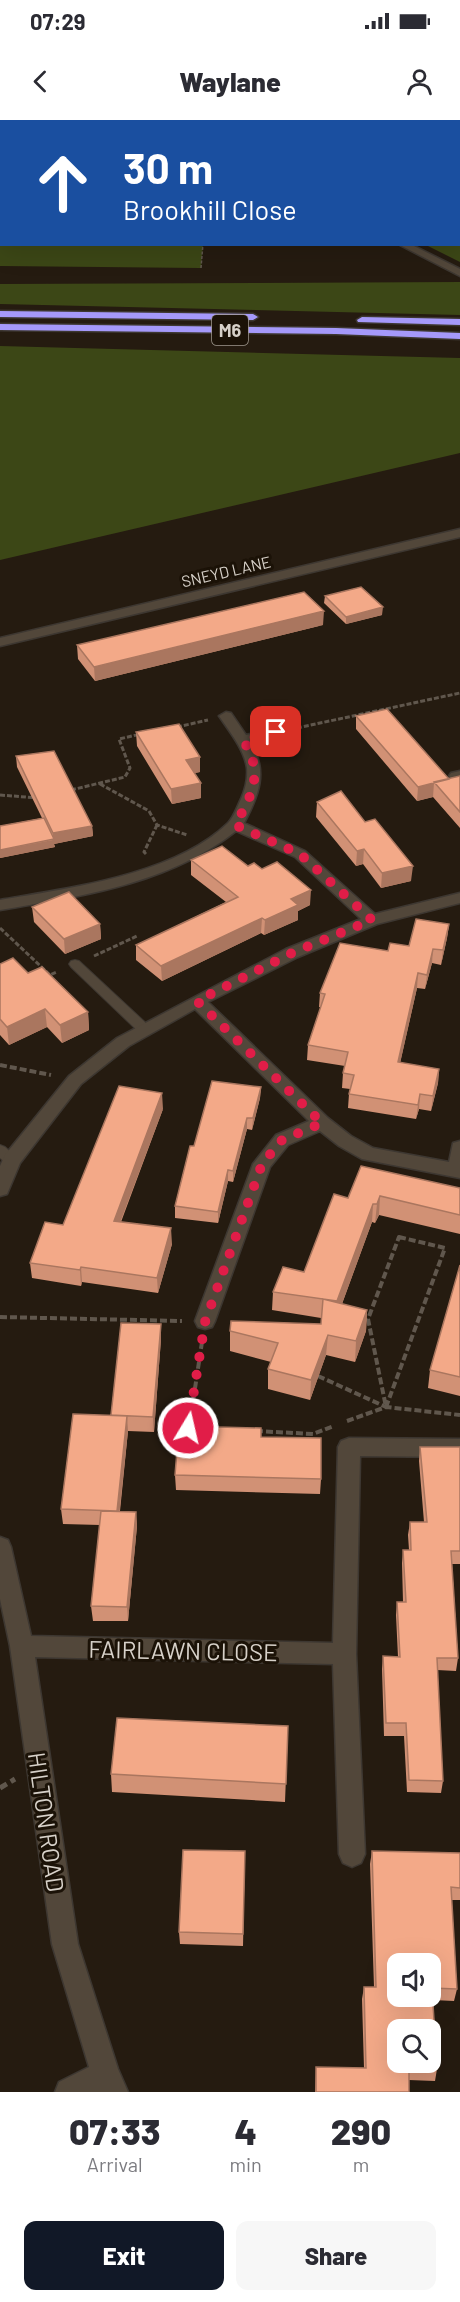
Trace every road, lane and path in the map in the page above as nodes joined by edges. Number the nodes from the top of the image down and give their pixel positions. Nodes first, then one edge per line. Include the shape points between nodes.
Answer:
1 (203, 246) edge
2 (406, 246) edge
3 (201, 268) dead end
4 (460, 273) edge
5 (0, 314) edge
6 (268, 318) dead end
7 (350, 319) dead end
8 (460, 322) edge
9 (0, 327) edge
10 (460, 336) edge
11 (460, 532) edge
12 (0, 642) edge
13 (460, 693) edge
14 (226, 717) joint
15 (171, 728) edge
16 (150, 732) edge
17 (276, 732) joint
18 (243, 740) junction
19 (100, 784) junction
20 (66, 792) edge
21 (0, 795) edge
22 (44, 796) edge
23 (235, 825) junction
24 (212, 842) junction
25 (460, 898) edge
26 (0, 905) edge
27 (372, 920) junction
28 (75, 964) dead end
29 (197, 1001) junction
30 (145, 1030) junction
31 (0, 1065) edge
32 (75, 1080) junction
33 (322, 1123) junction
34 (460, 1148) edge
35 (6, 1155) edge
36 (459, 1171) edge
37 (0, 1189) edge
38 (0, 1317) edge
39 (205, 1322) junction
40 (318, 1376) edge
41 (386, 1407) junction
42 (460, 1415) edge
43 (199, 1429) edge
44 (245, 1431) edge
45 (460, 1448) edge
46 (0, 1547) edge
47 (22, 1646) junction
48 (344, 1654) junction
49 (352, 1854) dead end
50 (110, 2083) edge
51 (69, 2092) edge

1 - 3 path
2 - 4 street
5 - 6 highway, M6
7 - 8 highway
9 - 10 highway, M6
11 - 12 street, SNEYD LANE
13 - 17 path
14 - 15 path
14 - 18 street
16 - 19 path via 119,739 130,768 125,777
17 - 18 street
18 - 23 street via 253,759 254,785
19 - 20 path
19 - 24 path via 149,811 157,825
21 - 22 path via 33,799
23 - 24 street
23 - 27 street via 300,854
24 - 26 street via 159,868 88,889
25 - 27 street
27 - 29 street via 292,953
28 - 30 lane
29 - 30 street
29 - 33 street
30 - 32 street via 123,1042
31 - 32 path
32 - 35 street
33 - 36 street via 369,1154
33 - 39 street via 282,1140 262,1164
34 - 36 street
35 - 37 street
38 - 39 path
39 - 43 path via 188,1428
40 - 41 path
41 - 41 path via 445,1248 399,1237 368,1319
41 - 42 path
41 - 44 path via 313,1434
45 - 48 street via 349,1447
46 - 47 street, HILTON ROAD
47 - 48 street, FAIRLAWN CLOSE
47 - 50 street, HILTON ROAD via 65,1944
48 - 49 street
50 - 51 street

